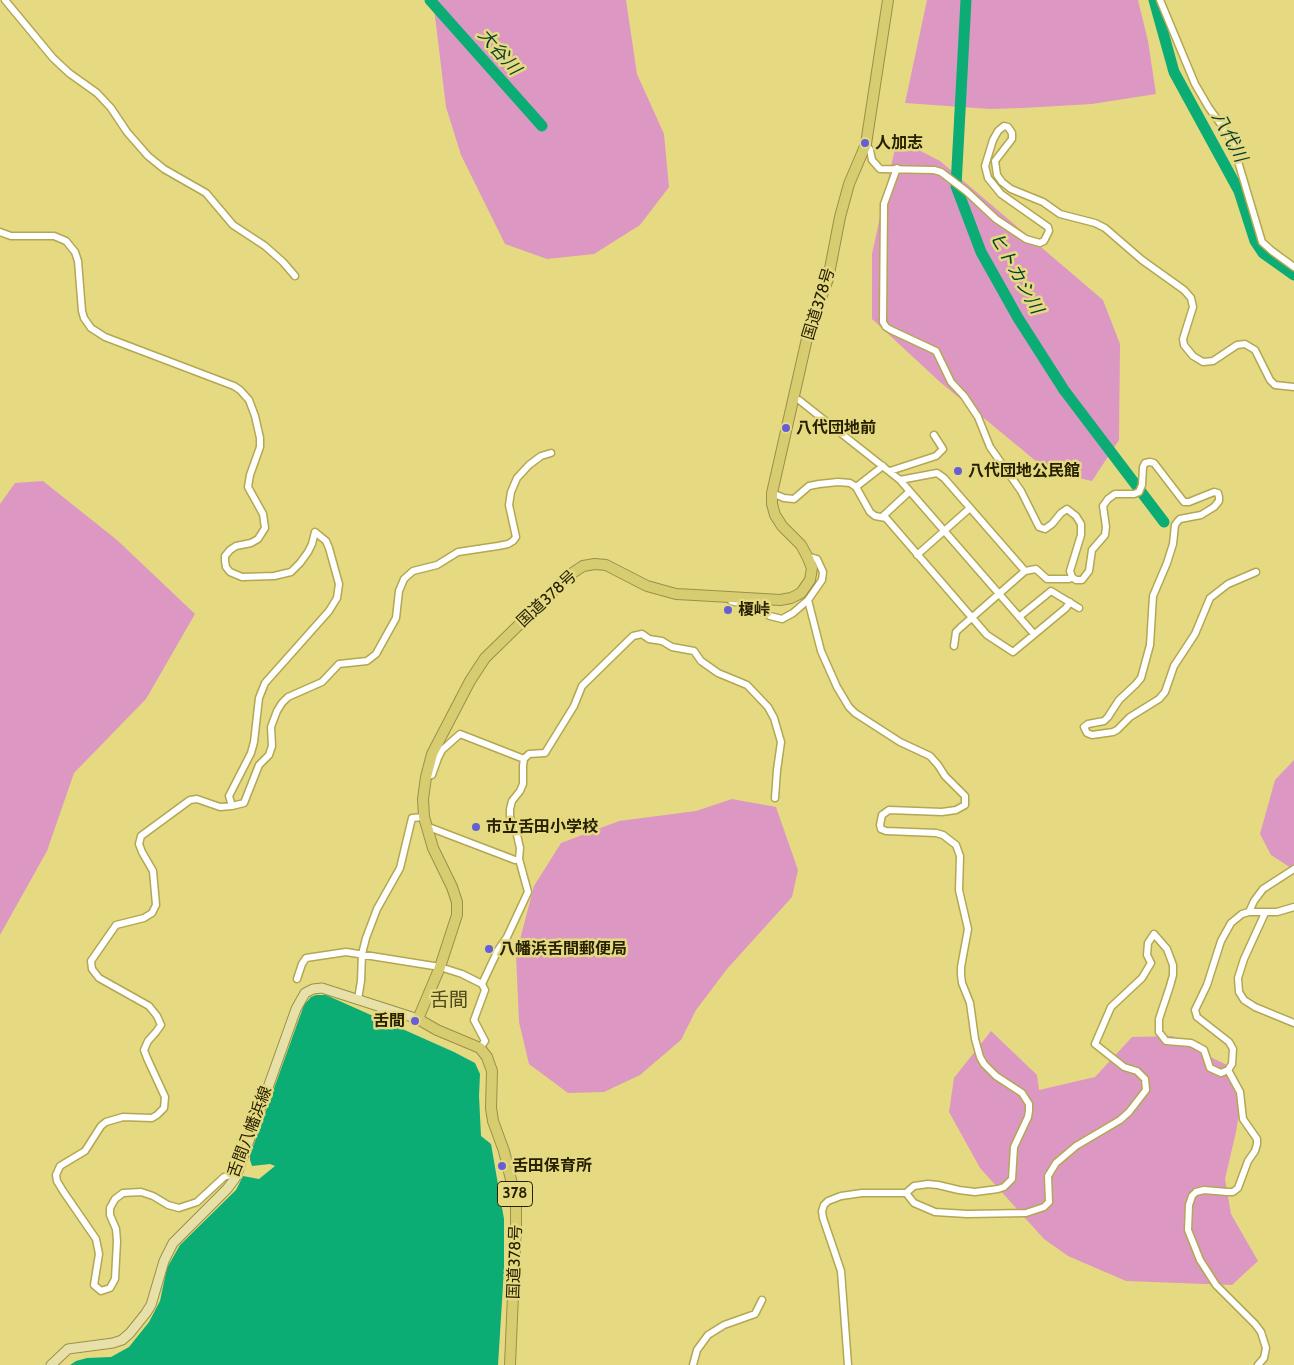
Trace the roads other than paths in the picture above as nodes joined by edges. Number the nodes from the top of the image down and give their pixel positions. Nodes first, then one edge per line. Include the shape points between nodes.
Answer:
1 (5, 0) edge
2 (888, 0) edge
3 (1160, 0) edge
4 (866, 144) junction
5 (897, 168) junction
6 (0, 232) edge
7 (1294, 267) edge
8 (295, 276) dead end
9 (1294, 387) edge
10 (793, 398) junction
11 (934, 435) dead end
12 (551, 453) dead end
13 (883, 466) junction
14 (890, 471) junction
15 (900, 480) junction
16 (856, 487) junction
17 (772, 492) junction
18 (910, 492) junction
19 (970, 508) junction
20 (882, 517) junction
21 (943, 532) junction
22 (917, 555) junction
23 (807, 556) junction
24 (1025, 572) junction
25 (1256, 572) dead end
26 (1072, 578) junction
27 (998, 594) junction
28 (729, 596) junction
29 (808, 600) junction
30 (1070, 602) junction
31 (1079, 608) dead end
32 (1019, 617) junction
33 (972, 618) junction
34 (1034, 634) junction
35 (954, 646) dead end
36 (524, 759) junction
37 (426, 777) junction
38 (775, 798) dead end
39 (232, 806) junction
40 (425, 821) junction
41 (520, 859) junction
42 (1294, 869) edge
43 (1294, 907) edge
44 (1249, 912) junction
45 (1265, 913) junction
46 (362, 954) junction
47 (440, 967) junction
48 (297, 979) dead end
49 (482, 984) junction
50 (358, 999) junction
51 (418, 1019) junction
52 (1294, 1023) edge
53 (480, 1048) junction
54 (1228, 1070) junction
55 (236, 1177) junction
56 (906, 1193) junction
57 (762, 1300) dead end
58 (51, 1365) edge
59 (510, 1365) edge
60 (693, 1365) edge
61 (848, 1365) edge
62 (1258, 1365) edge

1 - 8 street via 53,58 111,108 148,156 206,193 233,225 265,246
2 - 4 highway, 国道378号
3 - 7 street via 1195,84 1228,134 1262,242
4 - 5 street via 874,165 880,169
4 - 10 highway, 国道378号 via 846,193 828,279 808,334
5 - 9 street via 941,172 996,219 1026,239 1040,243 1049,231 1048,227 1001,194 988,178 985,166 990,149 998,131 1008,127 1012,139 995,161 997,175 1002,182 1060,214 1096,223 1184,290 1191,298 1192,307 1184,345 1192,356 1204,362 1213,361 1237,344 1245,344 1255,350 1275,385
5 - 26 street via 884,204 883,322 891,330 936,351 951,382 978,417 990,447 1021,491 1039,527 1045,529 1067,509 1076,516 1081,524 1081,535 1070,570
6 - 39 street via 11,236 54,236 71,246 78,260 82,310 90,328 234,386 249,400 256,416 260,447 248,487 263,514 264,528 258,539 230,550 225,562 230,572 242,577 291,572 308,552 315,532 326,540 330,548 339,584 337,598 265,683 259,698 251,753 229,796
10 - 13 street
10 - 17 highway, 国道378号
11 - 14 street via 943,449 936,456
12 - 39 street via 541,456 517,478 509,505 516,537 513,541 458,552 437,565 413,570 404,579 396,618 376,654 367,661 340,664 322,682 288,697 282,703 271,727 269,755 259,765 244,803
13 - 14 street
13 - 16 street
14 - 15 street
15 - 18 street
15 - 19 street via 937,474
16 - 17 street via 838,482 819,484 809,486 794,499
16 - 20 street via 870,512
17 - 23 highway, 国道378号 via 775,516
18 - 20 street
18 - 21 street
19 - 21 street
19 - 24 street
20 - 22 street
21 - 22 street
21 - 27 street
22 - 33 street
23 - 28 highway, 国道378号 via 812,568 810,580 801,593 792,598
23 - 29 street via 817,559 823,572 822,580
24 - 26 street via 1036,569 1047,578
24 - 27 street
25 - 26 street via 1228,584 1210,598 1159,699 1130,717 1117,730 1092,735 1087,734 1084,727 1108,717 1119,700 1136,684 1144,669 1150,645 1153,596 1173,544 1175,525 1180,519 1214,507 1219,501 1218,493 1184,502 1154,463 1144,463 1139,492 1115,494 1103,506 1105,535 1092,550 1087,576 1082,580
27 - 32 street
27 - 33 street
28 - 29 street via 731,601 782,618
28 - 37 highway, 国道378号 via 676,594 647,586 606,565 583,566 485,658 432,754
29 - 56 street via 821,652 849,707 900,742 930,756 965,796 964,805 956,810 889,810 882,815 880,825 886,831 936,833 956,845 960,856 959,890 968,929 961,975 970,1003 974,1039 984,1064 1022,1093 1029,1104 1028,1117 1014,1148 1012,1179 1004,1187 975,1192 928,1184 914,1186
30 - 31 street
30 - 32 street via 1051,591
30 - 34 street
32 - 34 street
33 - 34 street via 987,635 1013,652
33 - 35 street via 956,632
36 - 37 street via 460,734 442,750 432,775
36 - 38 street via 529,754 545,753 574,706 582,686 633,636 642,634 672,647 694,651 718,674 747,685 768,708 781,742
36 - 41 street via 523,784 510,809
37 - 40 highway, 国道378号
39 - 55 street via 220,807 197,799 190,800 141,836 139,844 153,871 156,905 144,918 116,925 91,961 92,969 99,978 149,1006 157,1016 160,1025 144,1050 164,1097 164,1108 152,1118 123,1117 106,1122 85,1150 60,1166 56,1175 63,1191 96,1239 99,1254 94,1285 101,1291 110,1288 115,1278 117,1242 110,1208 115,1198 123,1193 141,1192 179,1208 197,1202 224,1177
40 - 41 street via 515,860
40 - 46 street via 412,818 400,868 377,909
40 - 47 highway, 国道378号 via 457,902 454,928
41 - 49 street via 528,892
42 - 44 street via 1263,889
43 - 45 street
44 - 45 street
44 - 54 street via 1236,917 1226,931 1195,1010 1197,1017 1229,1042 1233,1050
45 - 52 street via 1238,978 1239,992 1255,1007
46 - 47 street
46 - 48 street via 336,953 306,958
46 - 50 street
47 - 49 street
47 - 51 highway, 国道378号
49 - 53 street via 485,990 474,1020 484,1041
50 - 51 main road, 舌間八幡浜線
50 - 55 main road, 舌間八幡浜線 via 322,988 302,996
51 - 53 highway
53 - 59 highway, 国道378号 / 378 via 492,1071 493,1121 516,1200
54 - 56 street via 1218,1073 1210,1068 1204,1050 1192,1043 1166,1041 1162,1037 1159,1019 1173,975 1167,949 1154,934 1148,943 1147,955 1151,963 1142,978 1111,1008 1095,1044 1124,1068 1137,1071 1145,1079 1146,1090 1120,1120 1076,1146 1056,1163 1048,1176 1047,1205 1026,1213 936,1212 914,1203
54 - 62 street via 1240,1092 1242,1119 1257,1139 1257,1144 1238,1188 1233,1192 1204,1190 1192,1196 1188,1230 1200,1260 1216,1285 1261,1332 1266,1348
55 - 58 main road, 舌間八幡浜線 via 216,1202 173,1243 151,1305 130,1333 113,1343 68,1349
56 - 61 street via 862,1193 834,1198 824,1205 823,1218 840,1271
57 - 60 street via 755,1314 708,1334 697,1350

